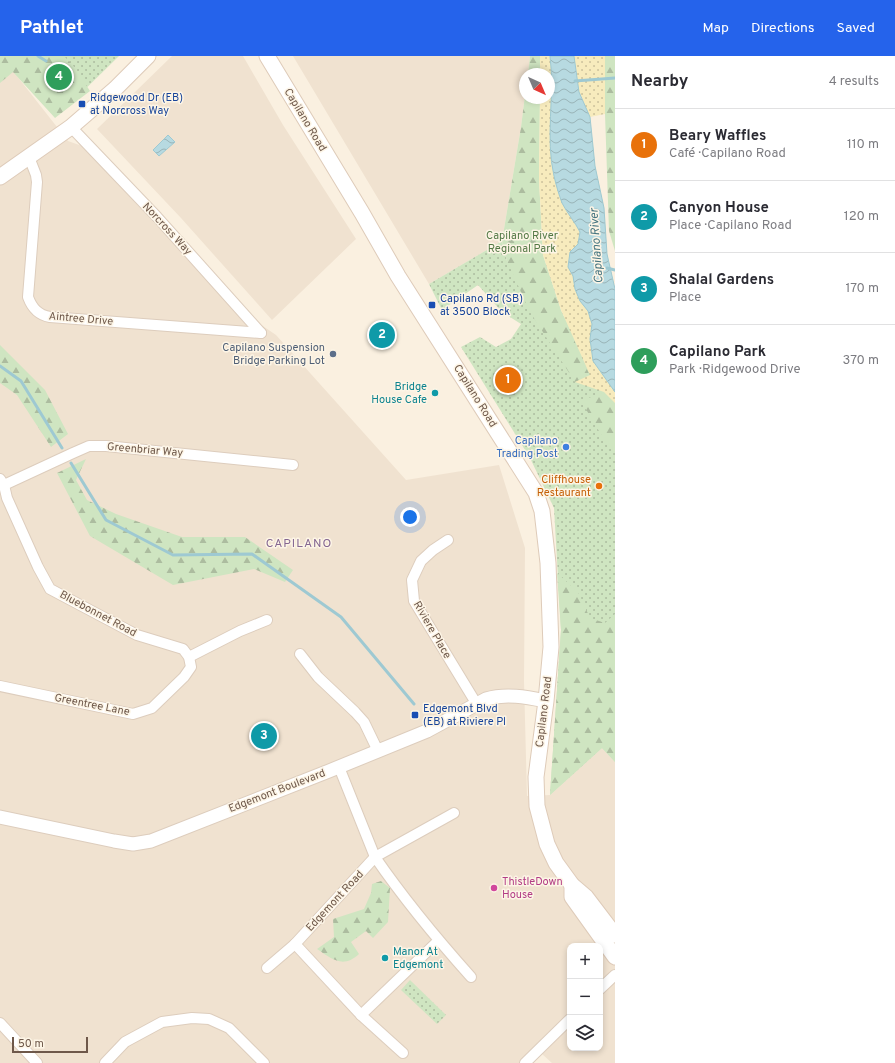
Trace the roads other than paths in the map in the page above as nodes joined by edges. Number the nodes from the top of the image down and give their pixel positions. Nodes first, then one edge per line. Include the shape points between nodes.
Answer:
1 (267, 56) edge
2 (145, 58) edge
3 (71, 127) junction
4 (29, 157) junction
5 (0, 177) edge
6 (262, 333) joint
7 (293, 465) dead end
8 (2, 482) edge
9 (4, 501) edge
10 (448, 540) dead end
11 (267, 620) dead end
12 (300, 654) dead end
13 (190, 662) junction
14 (0, 686) edge
15 (546, 701) junction
16 (476, 703) junction
17 (378, 751) junction
18 (339, 767) junction
19 (454, 813) dead end
20 (0, 817) edge
21 (375, 857) junction
22 (572, 885) junction
23 (582, 911) junction
24 (615, 935) edge
25 (438, 941) junction
26 (615, 942) edge
27 (295, 944) junction
28 (615, 957) edge
29 (267, 968) dead end
30 (615, 975) edge
31 (471, 977) dead end
32 (603, 987) edge
33 (361, 1015) junction
34 (567, 1022) edge
35 (0, 1023) edge
36 (404, 1053) dead end
37 (37, 1063) edge
38 (105, 1063) edge
39 (264, 1063) edge
40 (525, 1063) edge

1 - 15 main road, Capilano Road via 398,276 536,493 542,511 548,563 551,647
2 - 3 main road via 115,89
3 - 4 main road
3 - 6 street, Norcross Way
4 - 5 main road
4 - 6 street, Aintree Drive via 37,182 28,297 30,304 40,314 50,317
7 - 8 street, Greenbriar Way via 89,446
8 - 9 street, Bluebonnet Road
9 - 13 street, Bluebonnet Road via 50,589 137,635 183,649
10 - 16 street, Riviere Place via 421,561 412,580 414,601
11 - 13 street via 240,631
12 - 17 street via 318,677 364,722
13 - 14 street, Greentree Lane via 184,677 152,708 133,714
15 - 16 street, Edgemont Boulevard via 508,696 493,697
15 - 22 main road, Capilano Road via 536,777 537,806 547,844 556,863
16 - 17 street, Edgemont Boulevard via 427,731
17 - 18 street, Edgemont Boulevard
18 - 20 street, Edgemont Boulevard via 151,840 133,844
18 - 21 street
19 - 21 street, Edgemont Road
21 - 25 street
21 - 27 street, Edgemont Road
22 - 23 main road, Capilano Road via 572,897
22 - 24 main road, Capilano Road via 586,897
23 - 26 main road via 593,917
23 - 28 main road, Capilano Road
25 - 31 street
25 - 33 street
27 - 29 street, Edgemont Road
27 - 33 street
30 - 32 street
33 - 36 street
34 - 40 street
35 - 37 street
38 - 39 street via 125,1042 162,1022 192,1018 209,1019 229,1028

